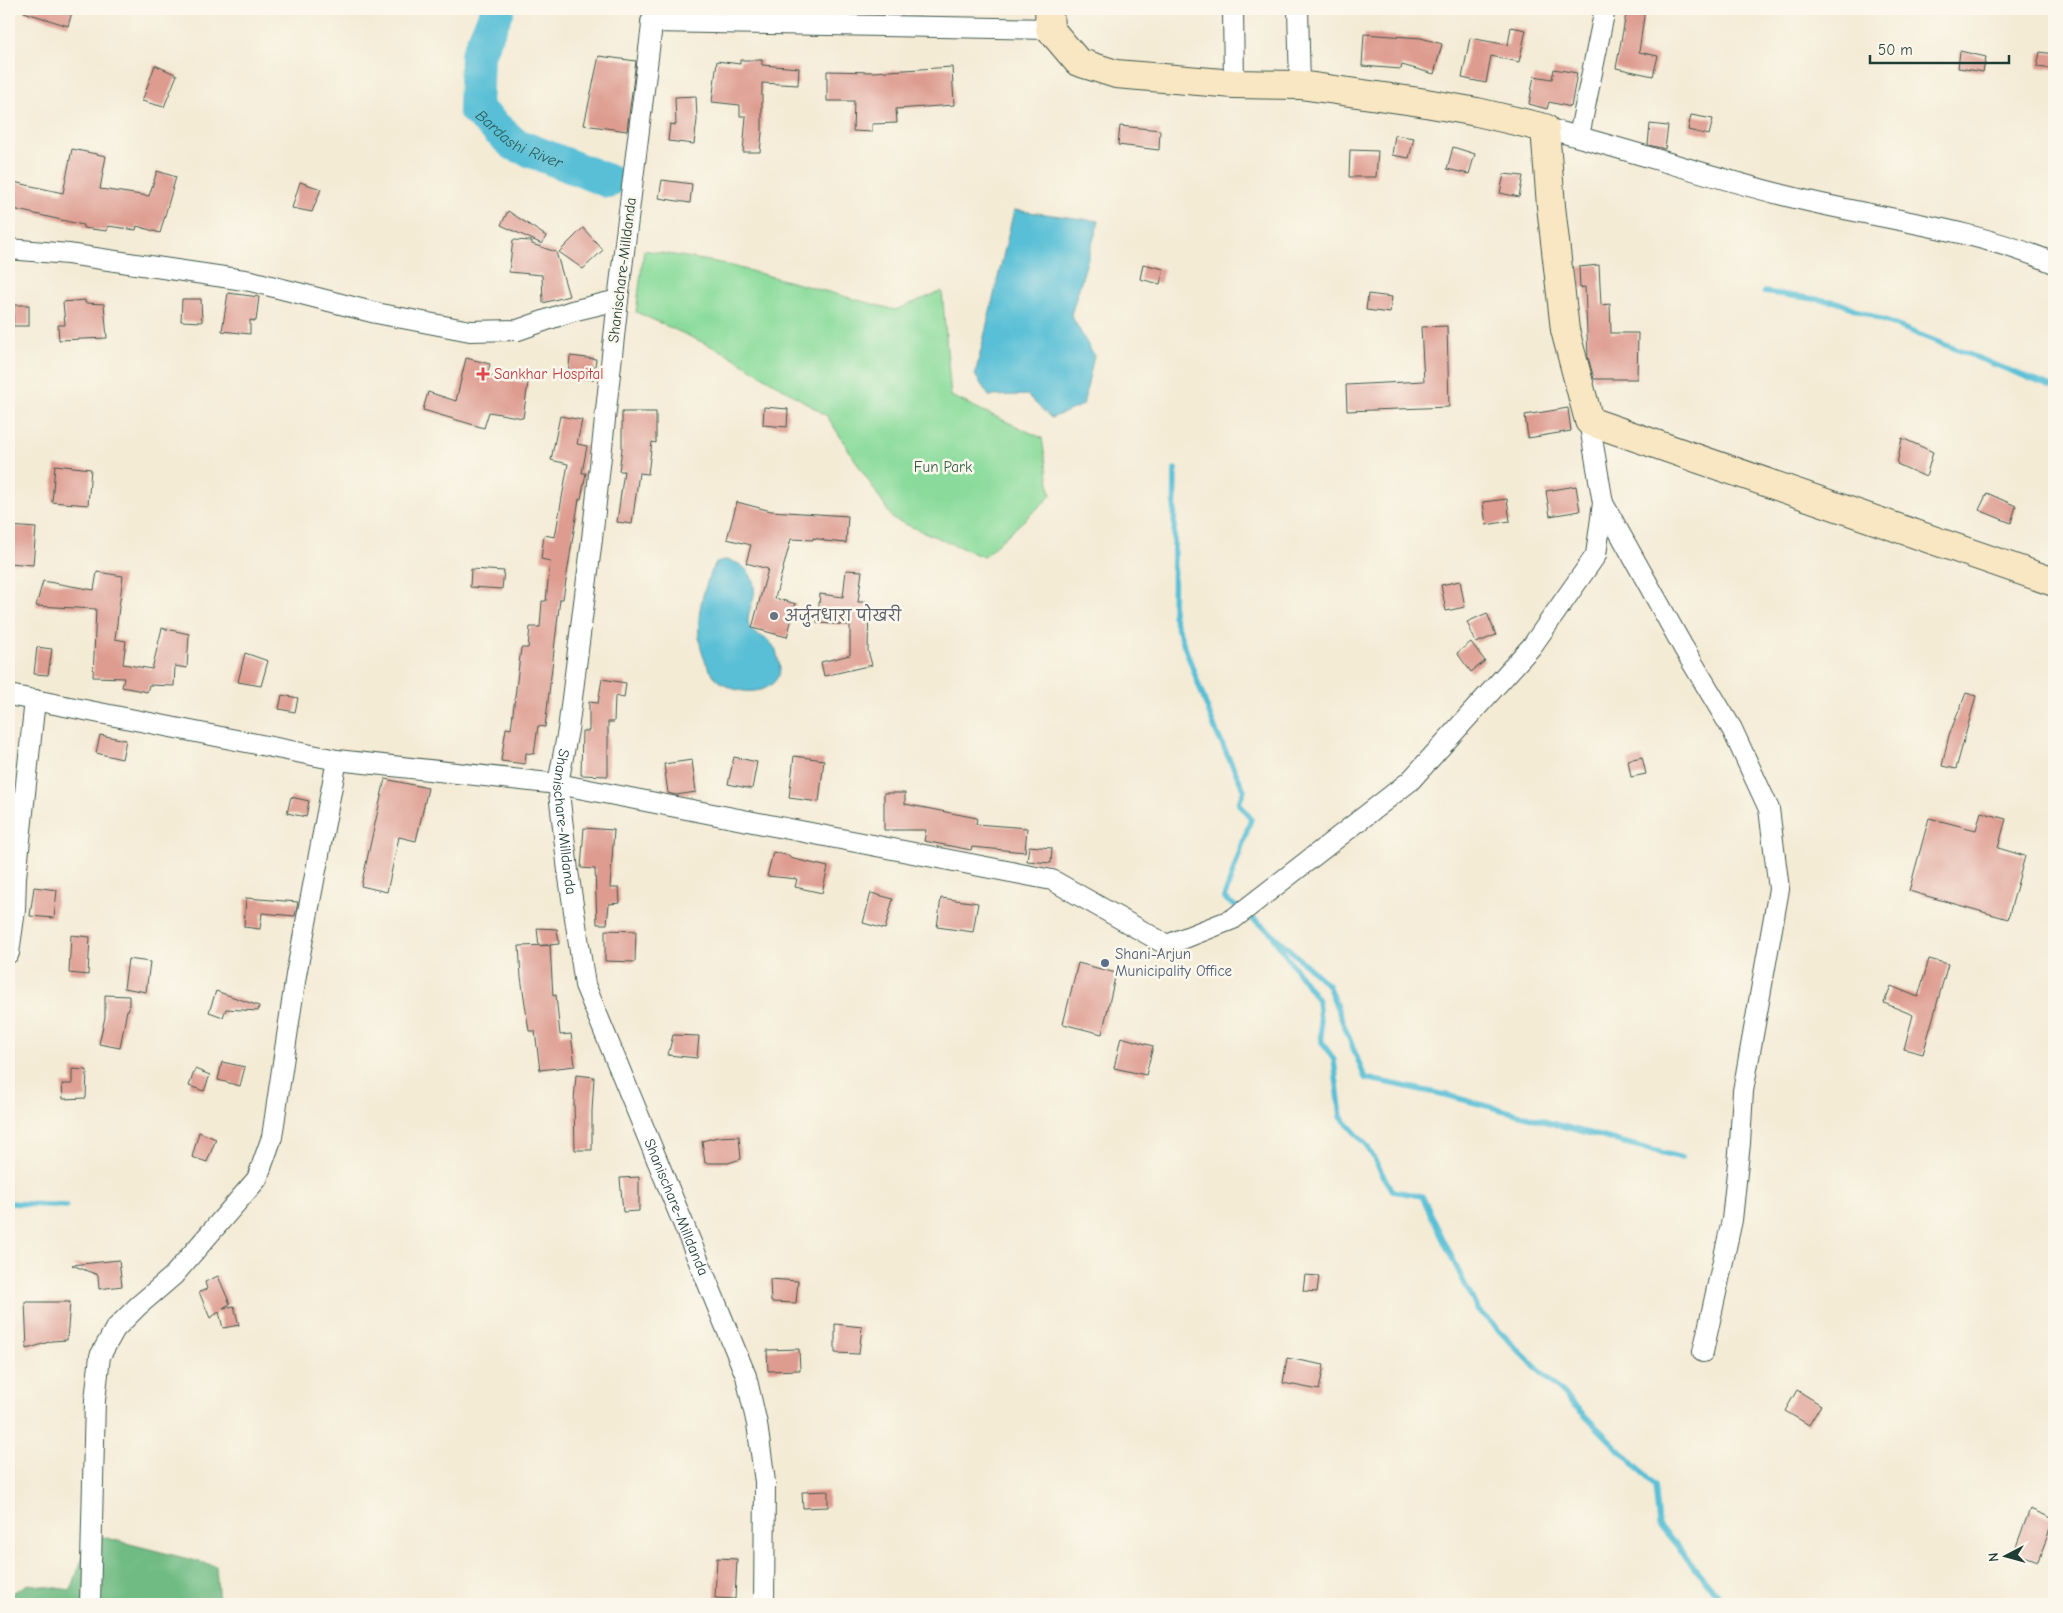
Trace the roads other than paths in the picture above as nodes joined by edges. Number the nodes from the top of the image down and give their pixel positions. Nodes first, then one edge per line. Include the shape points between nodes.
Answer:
1 (1233, 9) edge
2 (1298, 9) edge
3 (1605, 9) edge
4 (653, 15) edge
5 (1049, 19) edge
6 (1234, 84) junction
7 (1300, 85) junction
8 (1545, 128) junction
9 (1579, 136) junction
10 (9, 249) edge
11 (2054, 263) edge
12 (618, 300) junction
13 (1589, 421) junction
14 (1603, 503) junction
15 (2054, 582) edge
16 (9, 695) edge
17 (35, 700) junction
18 (337, 760) junction
19 (558, 784) junction
20 (9, 953) edge
21 (1703, 1352) dead end
22 (90, 1604) edge
23 (764, 1604) edge

1 - 6 street
2 - 7 street
3 - 9 street
4 - 5 street
4 - 12 street, Shanischare-Milldanda
5 - 6 street via 1078,62 1116,74
6 - 7 street
7 - 8 street via 1477,112
8 - 9 street
8 - 13 street via 1565,330
9 - 11 street via 1780,194 1938,228
10 - 12 street via 68,254 251,281 376,313 470,330 518,330 572,311
12 - 19 street, Shanischare-Milldanda via 591,548
13 - 14 street
13 - 15 street
14 - 19 street via 1596,555 1532,646 1410,781 1233,919 1166,945 1052,880
14 - 21 street via 1732,729 1769,809 1779,888 1743,1091 1732,1220
16 - 17 street
17 - 18 street
17 - 20 street
18 - 19 street
18 - 22 street via 296,975 272,1137 257,1180 174,1276 115,1329 100,1356 95,1400
19 - 23 street, Shanischare-Milldanda via 585,985 746,1376 765,1482

